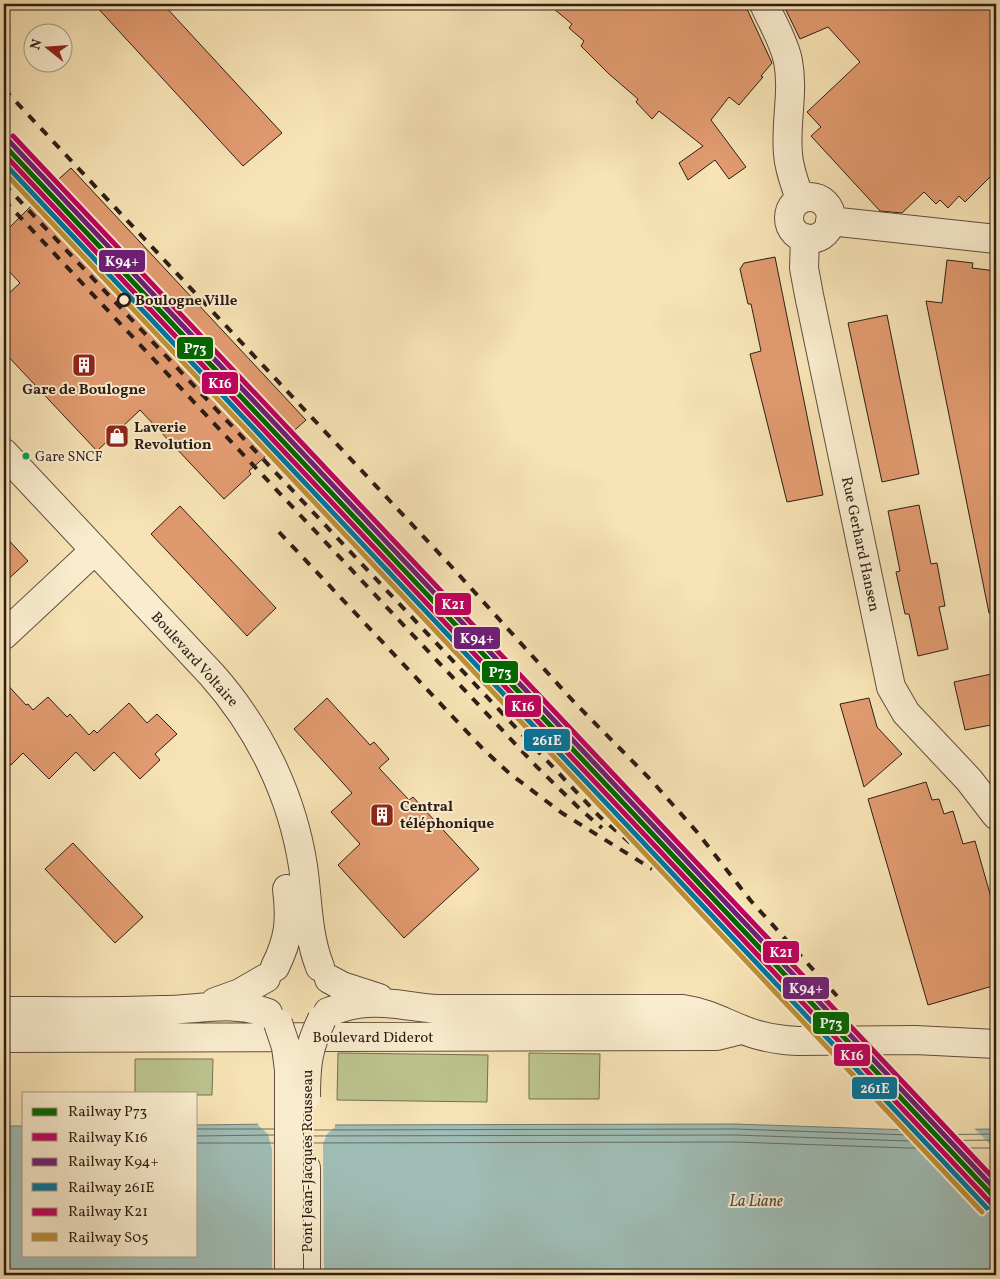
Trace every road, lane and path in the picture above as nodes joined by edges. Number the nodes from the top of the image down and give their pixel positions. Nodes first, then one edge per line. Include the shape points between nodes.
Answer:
1 (764, 4) edge
2 (800, 199) junction
3 (830, 221) junction
4 (805, 238) junction
5 (996, 239) edge
6 (4, 452) edge
7 (4, 479) edge
8 (88, 556) junction
9 (4, 635) edge
10 (996, 815) edge
11 (271, 973) junction
12 (325, 973) junction
13 (400, 1004) junction
14 (202, 1006) junction
15 (4, 1011) edge
16 (325, 1015) junction
17 (273, 1018) junction
18 (741, 1030) junction
19 (4, 1038) edge
20 (996, 1044) edge
21 (289, 1275) edge
22 (306, 1275) edge

1 - 2 street via 788,60 788,154
2 - 3 street via 811,197 822,201 829,210
2 - 4 street via 792,207 789,218 795,232
3 - 4 street via 823,234
3 - 5 street
4 - 10 street, Rue Gerhard Hansen via 804,268 808,295 890,682 906,713 969,780
6 - 8 street, Boulevard Voltaire
7 - 8 street, Boulevard Voltaire
8 - 9 street
8 - 11 street, Boulevard Voltaire via 207,695 235,734 256,772 277,830 290,917 283,951
8 - 12 street, Boulevard Voltaire via 218,682 242,712 262,746 292,817 303,867 310,938
11 - 12 street via 286,961 299,959 309,961
11 - 14 street via 240,993
11 - 17 street via 262,992 264,1004
12 - 13 street, Boulevard Diderot via 357,992
12 - 16 street via 332,995
13 - 16 street, Boulevard Diderot via 358,1004
13 - 18 street, Boulevard Diderot via 436,1009 682,1009 707,1014
14 - 15 street via 162,1010
14 - 17 street via 238,1005
16 - 17 street via 301,1029 288,1028
16 - 22 street, Pont Jean-Jacques Rousseau, bridge via 310,1046 307,1062
17 - 21 street, Pont Jean-Jacques Rousseau, bridge via 286,1047 289,1070
18 - 19 street, Boulevard Diderot via 699,1036
18 - 20 street, Boulevard Diderot via 789,1041 915,1040

